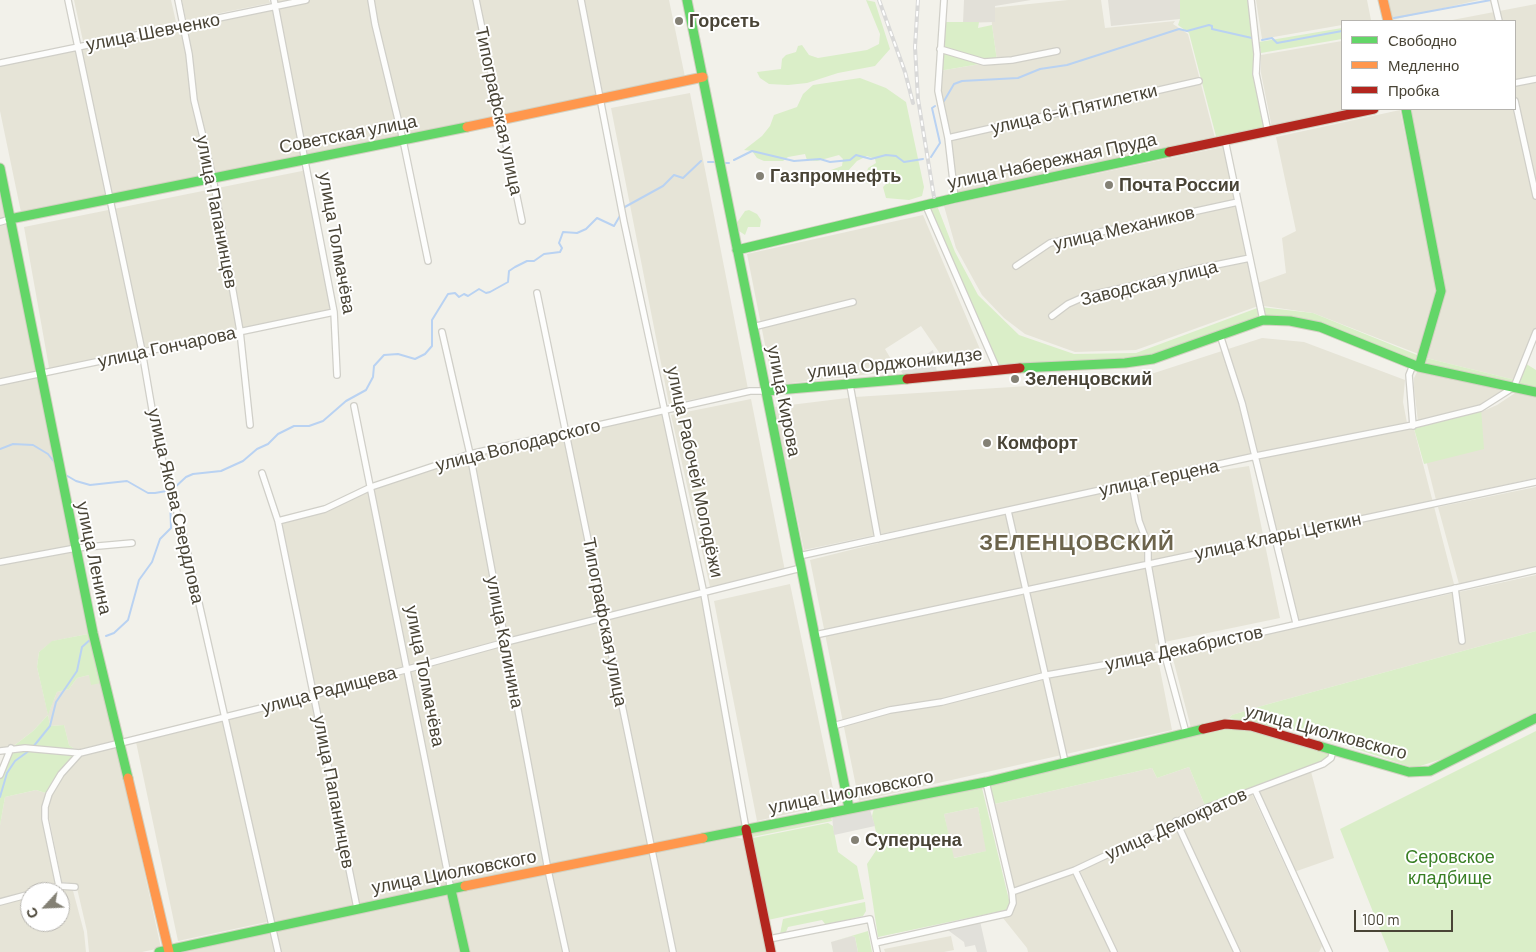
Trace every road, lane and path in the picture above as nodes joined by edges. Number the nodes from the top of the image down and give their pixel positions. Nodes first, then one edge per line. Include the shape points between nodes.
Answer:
1 (68, 0) edge
2 (178, 0) edge
3 (274, 0) edge
4 (306, 0) edge
5 (371, 0) edge
6 (476, 0) edge
7 (581, 0) edge
8 (687, 0) edge
9 (944, 0) edge
10 (1251, 0) edge
11 (1383, 0) edge
12 (1494, 0) edge
13 (275, 7) junction
14 (1388, 20) edge
15 (1499, 20) edge
16 (183, 26) junction
17 (78, 46) junction
18 (940, 50) junction
19 (1058, 51) dead end
20 (0, 63) edge
21 (702, 77) junction
22 (1536, 80) edge
23 (1199, 81) dead end
24 (1516, 83) edge
25 (601, 98) junction
26 (1516, 106) edge
27 (1369, 110) edge
28 (1406, 110) edge
29 (501, 120) junction
30 (1268, 132) junction
31 (948, 138) junction
32 (403, 140) junction
33 (1226, 140) junction
34 (306, 160) junction
35 (0, 168) edge
36 (213, 178) junction
37 (1536, 196) edge
38 (955, 198) junction
39 (110, 200) junction
40 (1238, 202) junction
41 (926, 206) junction
42 (10, 219) junction
43 (522, 221) dead end
44 (0, 222) edge
45 (737, 250) junction
46 (1250, 258) junction
47 (428, 261) dead end
48 (1016, 266) dead end
49 (537, 293) dead end
50 (853, 302) dead end
51 (334, 312) junction
52 (1052, 316) dead end
53 (1263, 320) junction
54 (753, 327) junction
55 (240, 331) junction
56 (442, 332) dead end
57 (1536, 332) edge
58 (1220, 335) junction
59 (142, 351) junction
60 (1416, 366) junction
61 (998, 369) junction
62 (337, 374) dead end
63 (40, 375) junction
64 (0, 382) edge
65 (850, 385) junction
66 (1514, 387) junction
67 (766, 391) junction
68 (1536, 392) edge
69 (354, 406) dead end
70 (666, 410) junction
71 (250, 425) dead end
72 (1413, 425) junction
73 (566, 431) junction
74 (470, 454) junction
75 (1256, 456) junction
76 (262, 473) dead end
77 (1536, 482) edge
78 (1132, 484) junction
79 (371, 487) junction
80 (1008, 511) junction
81 (278, 521) junction
82 (1274, 537) junction
83 (878, 539) junction
84 (132, 544) dead end
85 (76, 548) junction
86 (799, 556) junction
87 (0, 562) edge
88 (1148, 564) junction
89 (801, 568) junction
90 (1536, 570) edge
91 (1455, 588) junction
92 (1027, 592) junction
93 (704, 594) junction
94 (604, 618) junction
95 (1296, 623) junction
96 (815, 635) junction
97 (1462, 640) dead end
98 (506, 642) junction
99 (1166, 654) junction
100 (408, 670) junction
101 (1047, 675) junction
102 (314, 695) junction
103 (225, 717) junction
104 (1536, 718) edge
105 (833, 726) junction
106 (1186, 733) junction
107 (120, 742) junction
108 (10, 748) junction
109 (1333, 750) junction
110 (0, 751) edge
111 (80, 752) junction
112 (1065, 762) junction
113 (0, 775) edge
114 (986, 782) junction
115 (1255, 790) junction
116 (849, 808) junction
117 (1176, 822) junction
118 (746, 829) junction
119 (650, 849) junction
120 (548, 870) junction
121 (1075, 870) junction
122 (58, 882) edge
123 (70, 886) edge
124 (75, 886) dead end
125 (451, 890) junction
126 (1012, 892) junction
127 (20, 897) edge
128 (0, 902) edge
129 (356, 908) junction
130 (272, 926) junction
131 (769, 939) junction
132 (875, 943) junction
133 (165, 951) edge
134 (278, 952) edge
135 (465, 952) edge
136 (566, 952) edge
137 (672, 952) edge
138 (772, 952) edge
139 (877, 952) edge
140 (1114, 952) edge
141 (1237, 952) edge
142 (1329, 952) edge

1 - 17 street, улица Якова Свердлова
2 - 16 street, улица Папанинцев
3 - 13 street, улица Толмачёва
4 - 13 street, улица Шевченко
5 - 32 street
6 - 29 street, Типографская улица
7 - 25 street, улица Рабочей Молодёжи
8 - 21 main road, улица Кирова
9 - 18 street
10 - 30 street via 1256,74
11 - 14 main road
12 - 15 street
13 - 16 street, улица Шевченко
13 - 34 street, улица Толмачёва
16 - 17 street, улица Шевченко
16 - 36 street, улица Папанинцев via 194,100
17 - 20 street, улица Шевченко
17 - 39 street, улица Якова Свердлова
18 - 19 street via 984,62
18 - 31 street via 938,91
21 - 25 main road, Советская улица
21 - 45 main road, улица Кирова
22 - 24 street
23 - 31 street, улица 6-й Пятилетки
25 - 29 main road, Советская улица
25 - 70 street, улица Рабочей Молодёжи via 624,222
26 - 37 street
27 - 30 main road, улица Набережная Пруда
28 - 60 main road via 1441,291
29 - 32 main road, Советская улица
29 - 43 street, Типографская улица
30 - 33 main road, улица Набережная Пруда
31 - 38 street
32 - 34 main road, Советская улица
32 - 47 street
33 - 38 main road, улица Набережная Пруда
33 - 40 street
34 - 36 main road, Советская улица
34 - 51 street, улица Толмачёва
35 - 42 main road, улица Ленина
36 - 39 main road, Советская улица
36 - 55 street, улица Папанинцев
38 - 41 main road, улица Набережная Пруда
39 - 42 main road, Советская улица
39 - 59 street, улица Якова Свердлова
40 - 46 street
40 - 48 street, улица Механиков via 1070,237 1050,243
41 - 45 main road, улица Набережная Пруда
41 - 61 street, улица Орджоникидзе
42 - 44 street, Советская улица
42 - 63 main road, улица Ленина
45 - 54 main road, улица Кирова
46 - 52 street, Заводская улица via 1086,296
46 - 53 street
49 - 73 street, Типографская улица
50 - 54 street
51 - 55 street, улица Гончарова
51 - 62 street, улица Толмачёва
53 - 58 main road, улица Орджоникидзе
53 - 60 main road, улица Орджоникидзе via 1320,327
54 - 67 main road, улица Кирова
55 - 59 street, улица Гончарова
55 - 71 street, улица Папанинцев
56 - 74 street, улица Калинина
57 - 66 street
58 - 61 main road, улица Орджоникидзе via 1153,359
58 - 75 street
59 - 63 street, улица Гончарова
59 - 103 street, улица Якова Свердлова via 158,444 184,537
60 - 66 main road, улица Орджоникидзе
60 - 72 street via 1410,374
61 - 65 main road, улица Орджоникидзе
63 - 64 street, улица Гончарова
63 - 85 main road, улица Ленина
65 - 67 main road, улица Орджоникидзе
65 - 83 street
66 - 68 main road, улица Орджоникидзе
66 - 72 street, улица Герцена via 1481,408
67 - 70 street, улица Володарского
67 - 86 main road, улица Кирова
69 - 79 street, улица Толмачёва
70 - 73 street, улица Володарского
70 - 93 street, улица Рабочей Молодёжи
72 - 75 street, улица Герцена
73 - 74 street, улица Володарского
73 - 94 street, Типографская улица
74 - 79 street, улица Володарского
74 - 98 street, улица Калинина
75 - 78 street, улица Герцена
75 - 82 street
76 - 81 street, улица Папанинцев
77 - 82 street, улица Клары Цеткин
78 - 80 street, улица Герцена
78 - 88 street via 1139,521 1148,545
79 - 81 street, улица Володарского via 325,509
79 - 100 street, улица Толмачёва
80 - 83 street, улица Герцена
80 - 92 street
81 - 102 street, улица Папанинцев
82 - 88 street, улица Клары Цеткин
82 - 95 street
83 - 86 street, улица Герцена
84 - 85 street
85 - 87 street
85 - 107 main road, улица Ленина
86 - 89 main road, улица Кирова
88 - 92 street, улица Клары Цеткин
88 - 99 street
89 - 93 street, улица Радищева
89 - 96 main road, улица Кирова
90 - 91 street, улица Декабристов
91 - 95 street, улица Декабристов
91 - 97 street
92 - 96 street, улица Клары Цеткин
92 - 101 street
93 - 94 street, улица Радищева
93 - 118 street, улица Рабочей Молодёжи
94 - 98 street, улица Радищева
94 - 119 street, Типографская улица
95 - 99 street, улица Декабристов
96 - 105 main road, улица Кирова
98 - 100 street, улица Радищева
98 - 120 street, улица Калинина
99 - 101 street, улица Декабристов
99 - 106 street
100 - 102 street, улица Радищева
100 - 125 street, улица Толмачёва
101 - 105 street, улица Декабристов
101 - 112 street
102 - 103 street, улица Радищева
102 - 129 street, улица Папанинцев
103 - 107 street, улица Радищева
103 - 130 street, улица Якова Свердлова
104 - 109 main road, улица Циолковского via 1430,771 1409,772
105 - 116 main road, улица Кирова
106 - 109 main road, улица Циолковского via 1239,724
106 - 112 main road, улица Циолковского
107 - 111 street, улица Радищева
107 - 133 main road, улица Ленина
108 - 110 street, улица Радищева
108 - 111 street, улица Радищева
108 - 113 street
109 - 115 street, улица Демократов via 1331,758 1323,764
111 - 122 street via 61,774 45,806
112 - 114 main road, улица Циолковского
114 - 116 main road, улица Циолковского
114 - 126 street
115 - 117 street, улица Демократов
115 - 142 street
116 - 118 main road, улица Циолковского
117 - 121 street, улица Демократов
117 - 141 street
118 - 119 main road, улица Циолковского
118 - 131 main road, улица Рабочей Молодёжи
119 - 120 main road, улица Циолковского
119 - 137 street, Типографская улица
120 - 125 main road, улица Циолковского
120 - 136 street, улица Калинина
121 - 126 street, улица Демократов
121 - 140 street
123 - 124 street
125 - 129 main road, улица Циолковского
125 - 135 main road, улица Толмачёва
126 - 132 street via 1013,903 1009,913
127 - 128 street
129 - 130 main road, улица Циолковского
130 - 133 main road, улица Циолковского
130 - 134 street, улица Якова Свердлова
131 - 132 street via 870,918
131 - 138 main road, улица Рабочей Молодёжи
132 - 139 street

